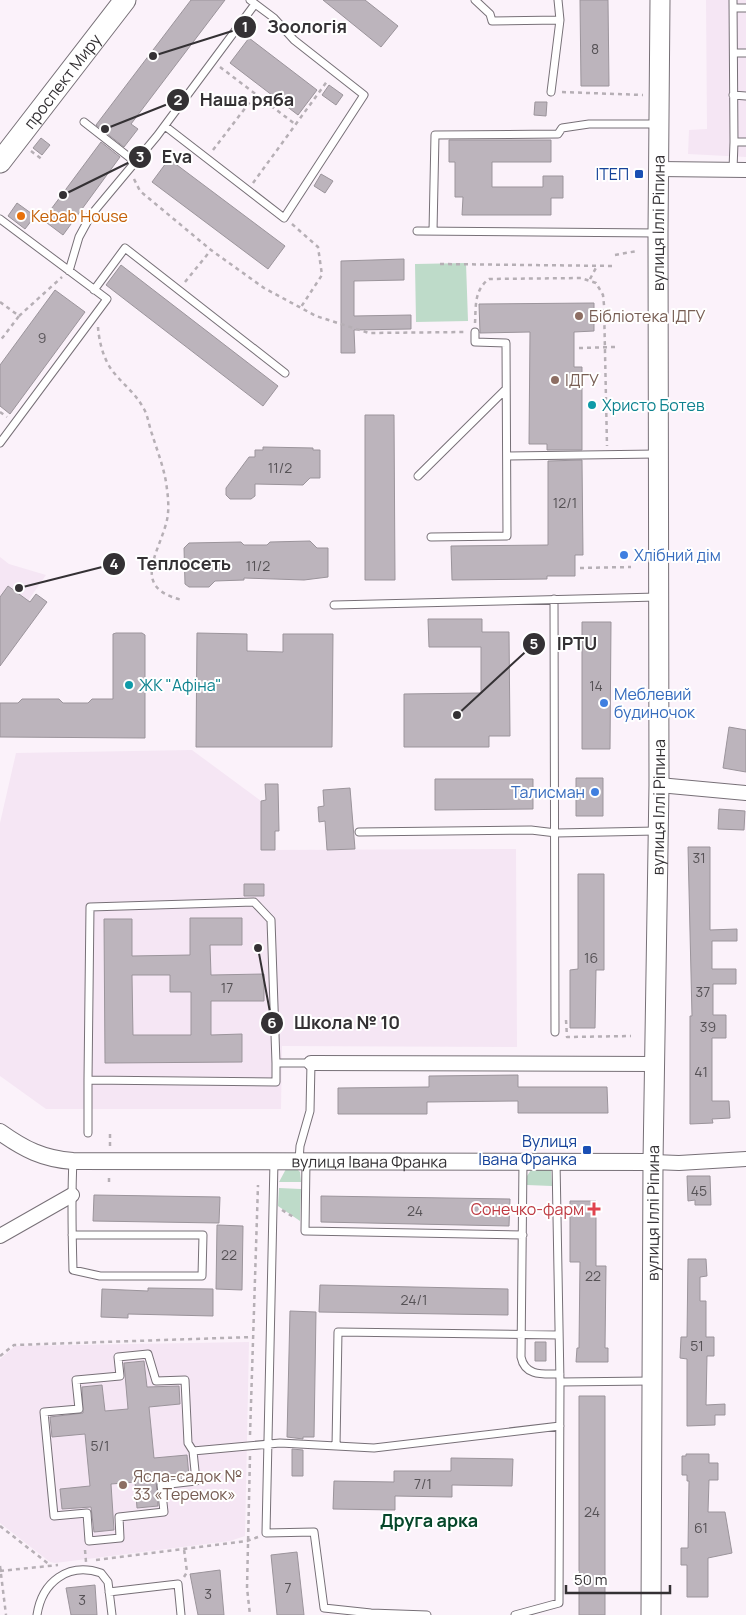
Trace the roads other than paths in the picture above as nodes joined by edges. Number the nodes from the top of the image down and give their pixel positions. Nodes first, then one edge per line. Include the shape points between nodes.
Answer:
1 (124, 0) edge
2 (475, 0) edge
3 (558, 0) edge
4 (660, 0) edge
5 (253, 2) edge
6 (733, 4) edge
7 (746, 8) edge
8 (560, 20) junction
9 (734, 53) junction
10 (746, 53) edge
11 (551, 92) road end
12 (733, 95) junction
13 (746, 96) edge
14 (84, 122) dead end
15 (659, 124) junction
16 (165, 126) junction
17 (734, 142) junction
18 (746, 142) edge
19 (134, 161) junction
20 (0, 162) edge
21 (660, 169) junction
22 (740, 170) edge
23 (0, 220) edge
24 (417, 231) dead end
25 (433, 231) junction
26 (658, 233) junction
27 (69, 271) junction
28 (94, 290) junction
29 (475, 332) road end
30 (285, 373) dead end
31 (506, 389) junction
32 (0, 443) edge
33 (660, 454) junction
34 (507, 456) junction
35 (418, 476) dead end
36 (431, 537) dead end
37 (660, 596) junction
38 (554, 599) junction
39 (334, 605) dead end
40 (660, 784) junction
41 (746, 793) edge
42 (659, 831) junction
43 (359, 832) dead end
44 (556, 833) junction
45 (555, 1032) dead end
46 (276, 1063) junction
47 (311, 1063) junction
48 (654, 1064) junction
49 (88, 1080) junction
50 (0, 1132) edge
51 (88, 1133) dead end
52 (746, 1159) edge
53 (73, 1160) junction
54 (274, 1161) junction
55 (302, 1161) junction
56 (523, 1161) junction
57 (556, 1161) junction
58 (652, 1162) junction
59 (72, 1195) junction
60 (72, 1235) junction
61 (523, 1235) junction
62 (0, 1236) edge
63 (559, 1335) junction
64 (522, 1336) junction
65 (560, 1378) junction
66 (652, 1381) junction
67 (560, 1426) junction
68 (269, 1444) junction
69 (336, 1446) junction
70 (193, 1452) junction
71 (109, 1592) junction
72 (371, 1614) edge
73 (37, 1615) edge
74 (112, 1615) edge
75 (182, 1615) edge
76 (427, 1615) edge
77 (515, 1615) edge
78 (651, 1615) edge

1 - 20 main road, проспект Миру
2 - 8 lane via 492,20
3 - 8 lane
4 - 15 main road, вулиця Іллі Ріпина
5 - 16 lane
5 - 16 lane via 274,18 294,40 364,95 284,218
6 - 7 lane
6 - 9 lane
8 - 11 lane
9 - 10 lane
9 - 12 lane
12 - 13 lane
12 - 17 lane
14 - 19 lane
15 - 21 main road, вулиця Іллі Ріпина
15 - 25 lane via 577,124 562,128 558,134 435,135
16 - 19 lane
17 - 18 lane
17 - 22 lane
19 - 27 lane via 91,215 79,237
21 - 22 street
21 - 26 main road, вулиця Іллі Ріпина
23 - 27 lane
24 - 25 lane
25 - 26 lane
26 - 33 main road, вулиця Іллі Ріпина
27 - 28 lane
28 - 30 lane via 125,248
28 - 32 lane via 107,299
29 - 31 lane via 475,342 506,343
31 - 34 lane
31 - 35 lane
33 - 34 lane
33 - 37 main road, вулиця Іллі Ріпина
34 - 36 lane via 507,536
37 - 38 lane
37 - 40 main road, вулиця Іллі Ріпина
38 - 39 lane
38 - 44 lane
40 - 41 street
40 - 42 main road, вулиця Іллі Ріпина
42 - 44 lane
42 - 48 main road, вулиця Іллі Ріпина
43 - 44 lane via 531,830
44 - 45 lane
46 - 47 lane
46 - 49 lane via 276,1082
46 - 49 lane via 271,920 254,902 90,907
47 - 48 street
47 - 55 lane via 310,1111 300,1146
48 - 58 main road, вулиця Іллі Ріпина
49 - 51 lane
50 - 53 street, вулиця Івана Франка via 39,1156
52 - 58 street, вулиця Івана Франка
53 - 54 street, вулиця Івана Франка
53 - 59 lane
54 - 55 street, вулиця Івана Франка
54 - 68 lane
55 - 56 street, вулиця Івана Франка
55 - 61 lane via 305,1231
56 - 57 street, вулиця Івана Франка
56 - 61 lane
57 - 58 street, вулиця Івана Франка
57 - 63 lane
58 - 66 main road, вулиця Іллі Ріпина
59 - 60 lane
59 - 62 street
60 - 60 lane via 73,1270 100,1276 202,1276 203,1235
61 - 64 lane
63 - 64 lane
63 - 65 lane
64 - 65 lane via 523,1366 535,1374
64 - 69 lane via 338,1332
65 - 66 lane
65 - 67 lane
66 - 78 main road, вулиця Іллі Ріпина
67 - 69 lane via 374,1448
67 - 77 lane via 559,1603
68 - 69 lane
68 - 70 lane
68 - 72 lane via 266,1533 314,1532 324,1608
70 - 70 lane via 196,1481 161,1485 164,1512 119,1517 120,1538 89,1540 87,1513 54,1516 44,1412 79,1409 76,1380 120,1376 118,1358 148,1354 156,1381 185,1380 188,1443
71 - 73 lane via 105,1577 96,1572 72,1572 47,1586
71 - 74 lane
71 - 75 lane via 178,1584
72 - 76 lane

